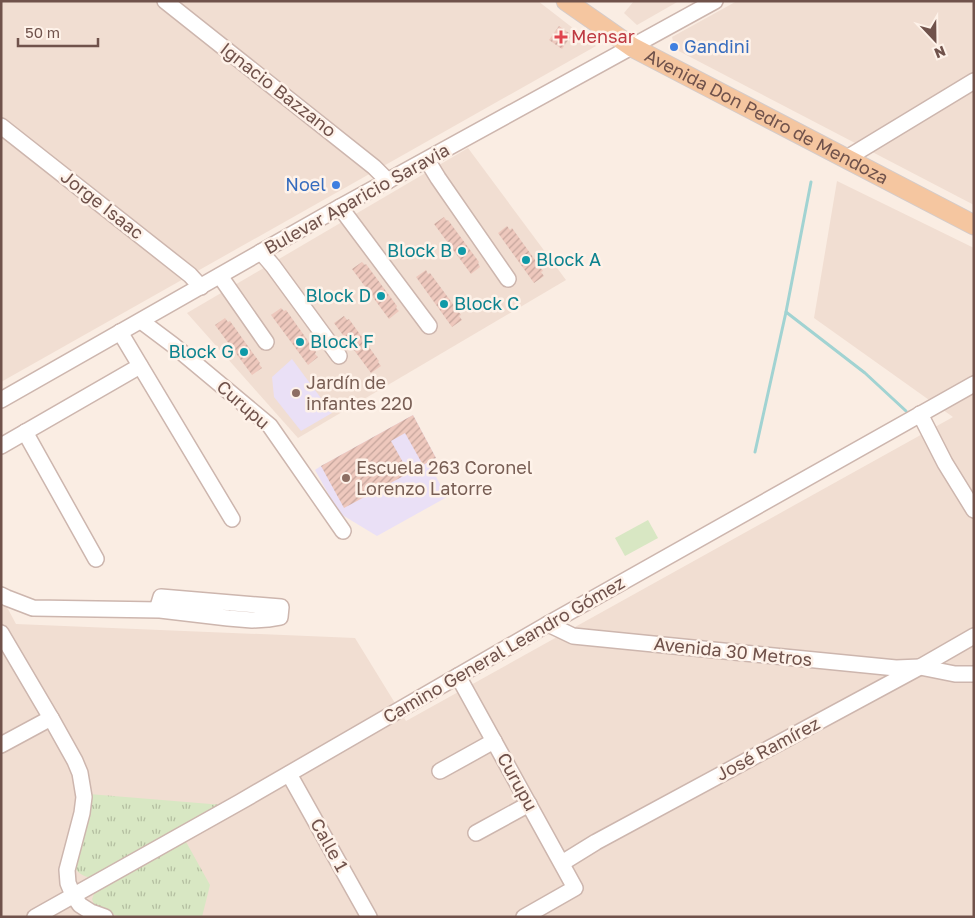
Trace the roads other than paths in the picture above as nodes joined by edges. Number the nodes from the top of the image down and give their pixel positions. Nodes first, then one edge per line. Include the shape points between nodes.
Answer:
1 (165, 1) edge
2 (566, 1) edge
3 (715, 1) edge
4 (632, 47) junction
5 (974, 81) edge
6 (1, 126) edge
7 (847, 158) junction
8 (426, 160) junction
9 (388, 181) junction
10 (340, 208) junction
11 (974, 225) edge
12 (261, 252) junction
13 (220, 276) junction
14 (508, 278) dead end
15 (201, 287) junction
16 (140, 321) junction
17 (428, 326) dead end
18 (120, 332) junction
19 (266, 342) dead end
20 (339, 356) dead end
21 (140, 366) junction
22 (974, 384) edge
23 (1, 400) edge
24 (920, 414) junction
25 (25, 432) junction
26 (1, 446) edge
27 (974, 510) edge
28 (232, 518) dead end
29 (343, 531) dead end
30 (96, 559) dead end
31 (1, 594) edge
32 (157, 610) junction
33 (548, 624) junction
34 (1, 633) edge
35 (974, 636) edge
36 (920, 667) junction
37 (974, 674) edge
38 (458, 676) junction
39 (51, 718) junction
40 (494, 741) junction
41 (1, 745) edge
42 (440, 771) dead end
43 (289, 774) junction
44 (529, 804) junction
45 (476, 833) dead end
46 (562, 863) junction
47 (74, 895) junction
48 (35, 917) edge
49 (105, 917) edge
50 (369, 917) edge
51 (524, 917) edge

1 - 9 street, Ignacio Bazzano
2 - 4 main road, Avenida Don Pedro de Mendoza
3 - 4 street, Bulevar Aparicio Saravia
4 - 7 main road, Avenida Don Pedro de Mendoza
4 - 8 street, Bulevar Aparicio Saravia
5 - 7 street
6 - 15 street, Jorge Isaac
7 - 11 main road, Avenida Don Pedro de Mendoza
8 - 9 street, Bulevar Aparicio Saravia
8 - 14 street
9 - 10 street, Bulevar Aparicio Saravia
10 - 12 street, Bulevar Aparicio Saravia
10 - 17 street
12 - 13 street, Bulevar Aparicio Saravia
12 - 20 street
13 - 15 street, Bulevar Aparicio Saravia
13 - 19 street
15 - 16 street, Bulevar Aparicio Saravia
16 - 18 street, Bulevar Aparicio Saravia
16 - 29 street, Curupu via 270,426
18 - 21 street
18 - 23 street, Bulevar Aparicio Saravia
21 - 25 street
21 - 28 street
22 - 24 street, Camino General Leandro Gómez
24 - 27 street
24 - 33 street, Camino General Leandro Gómez
25 - 26 street
25 - 30 street
31 - 32 street via 33,608
32 - 32 street via 252,620 280,617 282,607 161,597
33 - 36 street, Avenida 30 Metros via 573,636 896,668
33 - 38 street, Camino General Leandro Gómez
34 - 39 street
35 - 36 street, José Ramírez
36 - 37 street
36 - 46 street, José Ramírez
38 - 40 street, Curupu
38 - 43 street, Camino General Leandro Gómez
39 - 41 street
39 - 47 street via 75,761 84,797 67,870 68,883
40 - 42 street
40 - 44 street, Curupu
43 - 47 street, Camino General Leandro Gómez
43 - 50 street, Calle 1
44 - 45 street
44 - 46 street, Curupu
46 - 51 street, Curupu via 575,888
47 - 48 street, Camino General Leandro Gómez
47 - 49 street via 80,905

